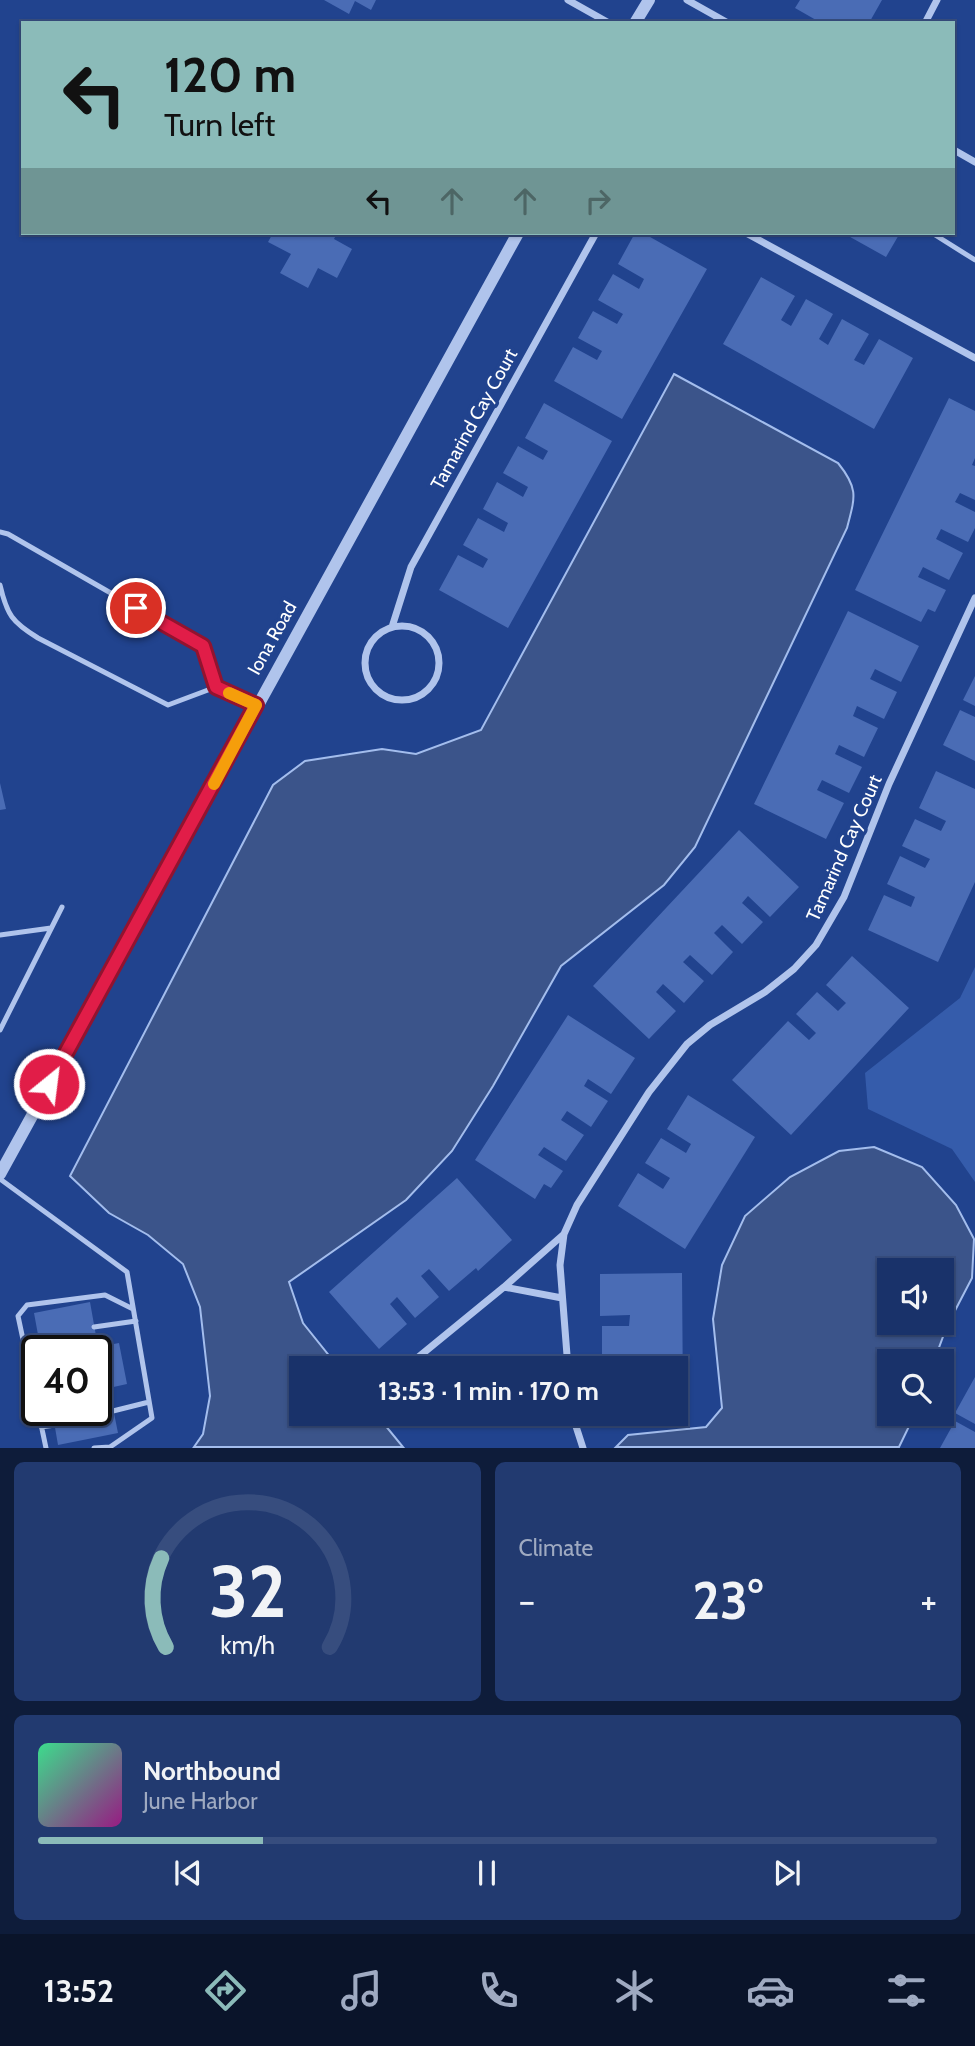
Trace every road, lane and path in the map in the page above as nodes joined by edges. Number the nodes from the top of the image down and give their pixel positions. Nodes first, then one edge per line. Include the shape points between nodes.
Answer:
1 (568, 0) edge
2 (649, 0) edge
3 (687, 0) edge
4 (937, 0) edge
5 (605, 21) edge
6 (636, 21) edge
7 (724, 21) edge
8 (926, 21) edge
9 (955, 151) edge
10 (975, 162) edge
11 (518, 235) edge
12 (595, 235) edge
13 (750, 235) edge
14 (935, 235) edge
15 (975, 260) edge
16 (975, 358) edge
17 (0, 532) edge
18 (0, 585) edge
19 (975, 598) edge
20 (392, 627) junction
21 (216, 687) junction
22 (256, 705) junction
23 (62, 907) dead end
24 (51, 928) junction
25 (0, 935) edge
26 (0, 1030) edge
27 (0, 1174) edge
28 (0, 1179) edge
29 (564, 1234) junction
30 (505, 1287) junction
31 (562, 1298) junction
32 (134, 1309) junction
33 (136, 1321) junction
34 (94, 1327) dead end
35 (22, 1335) edge
36 (420, 1356) edge
37 (567, 1356) edge
38 (149, 1402) junction
39 (113, 1411) dead end
40 (48, 1426) edge
41 (576, 1426) edge
42 (41, 1427) joint
43 (46, 1447) edge
44 (94, 1447) edge
45 (583, 1447) edge

1 - 5 street
2 - 6 street
3 - 7 street
4 - 8 street
9 - 10 street
11 - 22 street, Iona Road
12 - 20 street, Tamarind Cay Court via 411,567
13 - 16 street
14 - 15 lane
17 - 21 lane via 203,646
18 - 21 lane via 7,611 19,626 168,705
19 - 29 street, Tamarind Cay Court via 832,920 816,945 765,992 687,1044 600,1167
20 - 20 street via 381,632 366,651 366,676 382,695 405,700 417,697 435,681 439,657 427,635 404,626
21 - 22 lane
22 - 27 street, Iona Road
23 - 24 lane
24 - 25 lane
24 - 26 lane
28 - 32 lane via 127,1272
29 - 30 street, Tamarind Cay Court
29 - 31 street, Tamarind Cay Court
30 - 31 street
30 - 36 street, Tamarind Cay Court
31 - 37 street, Tamarind Cay Court
32 - 33 lane
32 - 35 lane via 104,1295 27,1304 18,1315
33 - 34 lane
33 - 38 lane
38 - 39 lane
38 - 44 lane via 152,1418 110,1447
40 - 42 lane
41 - 45 street
42 - 43 lane

